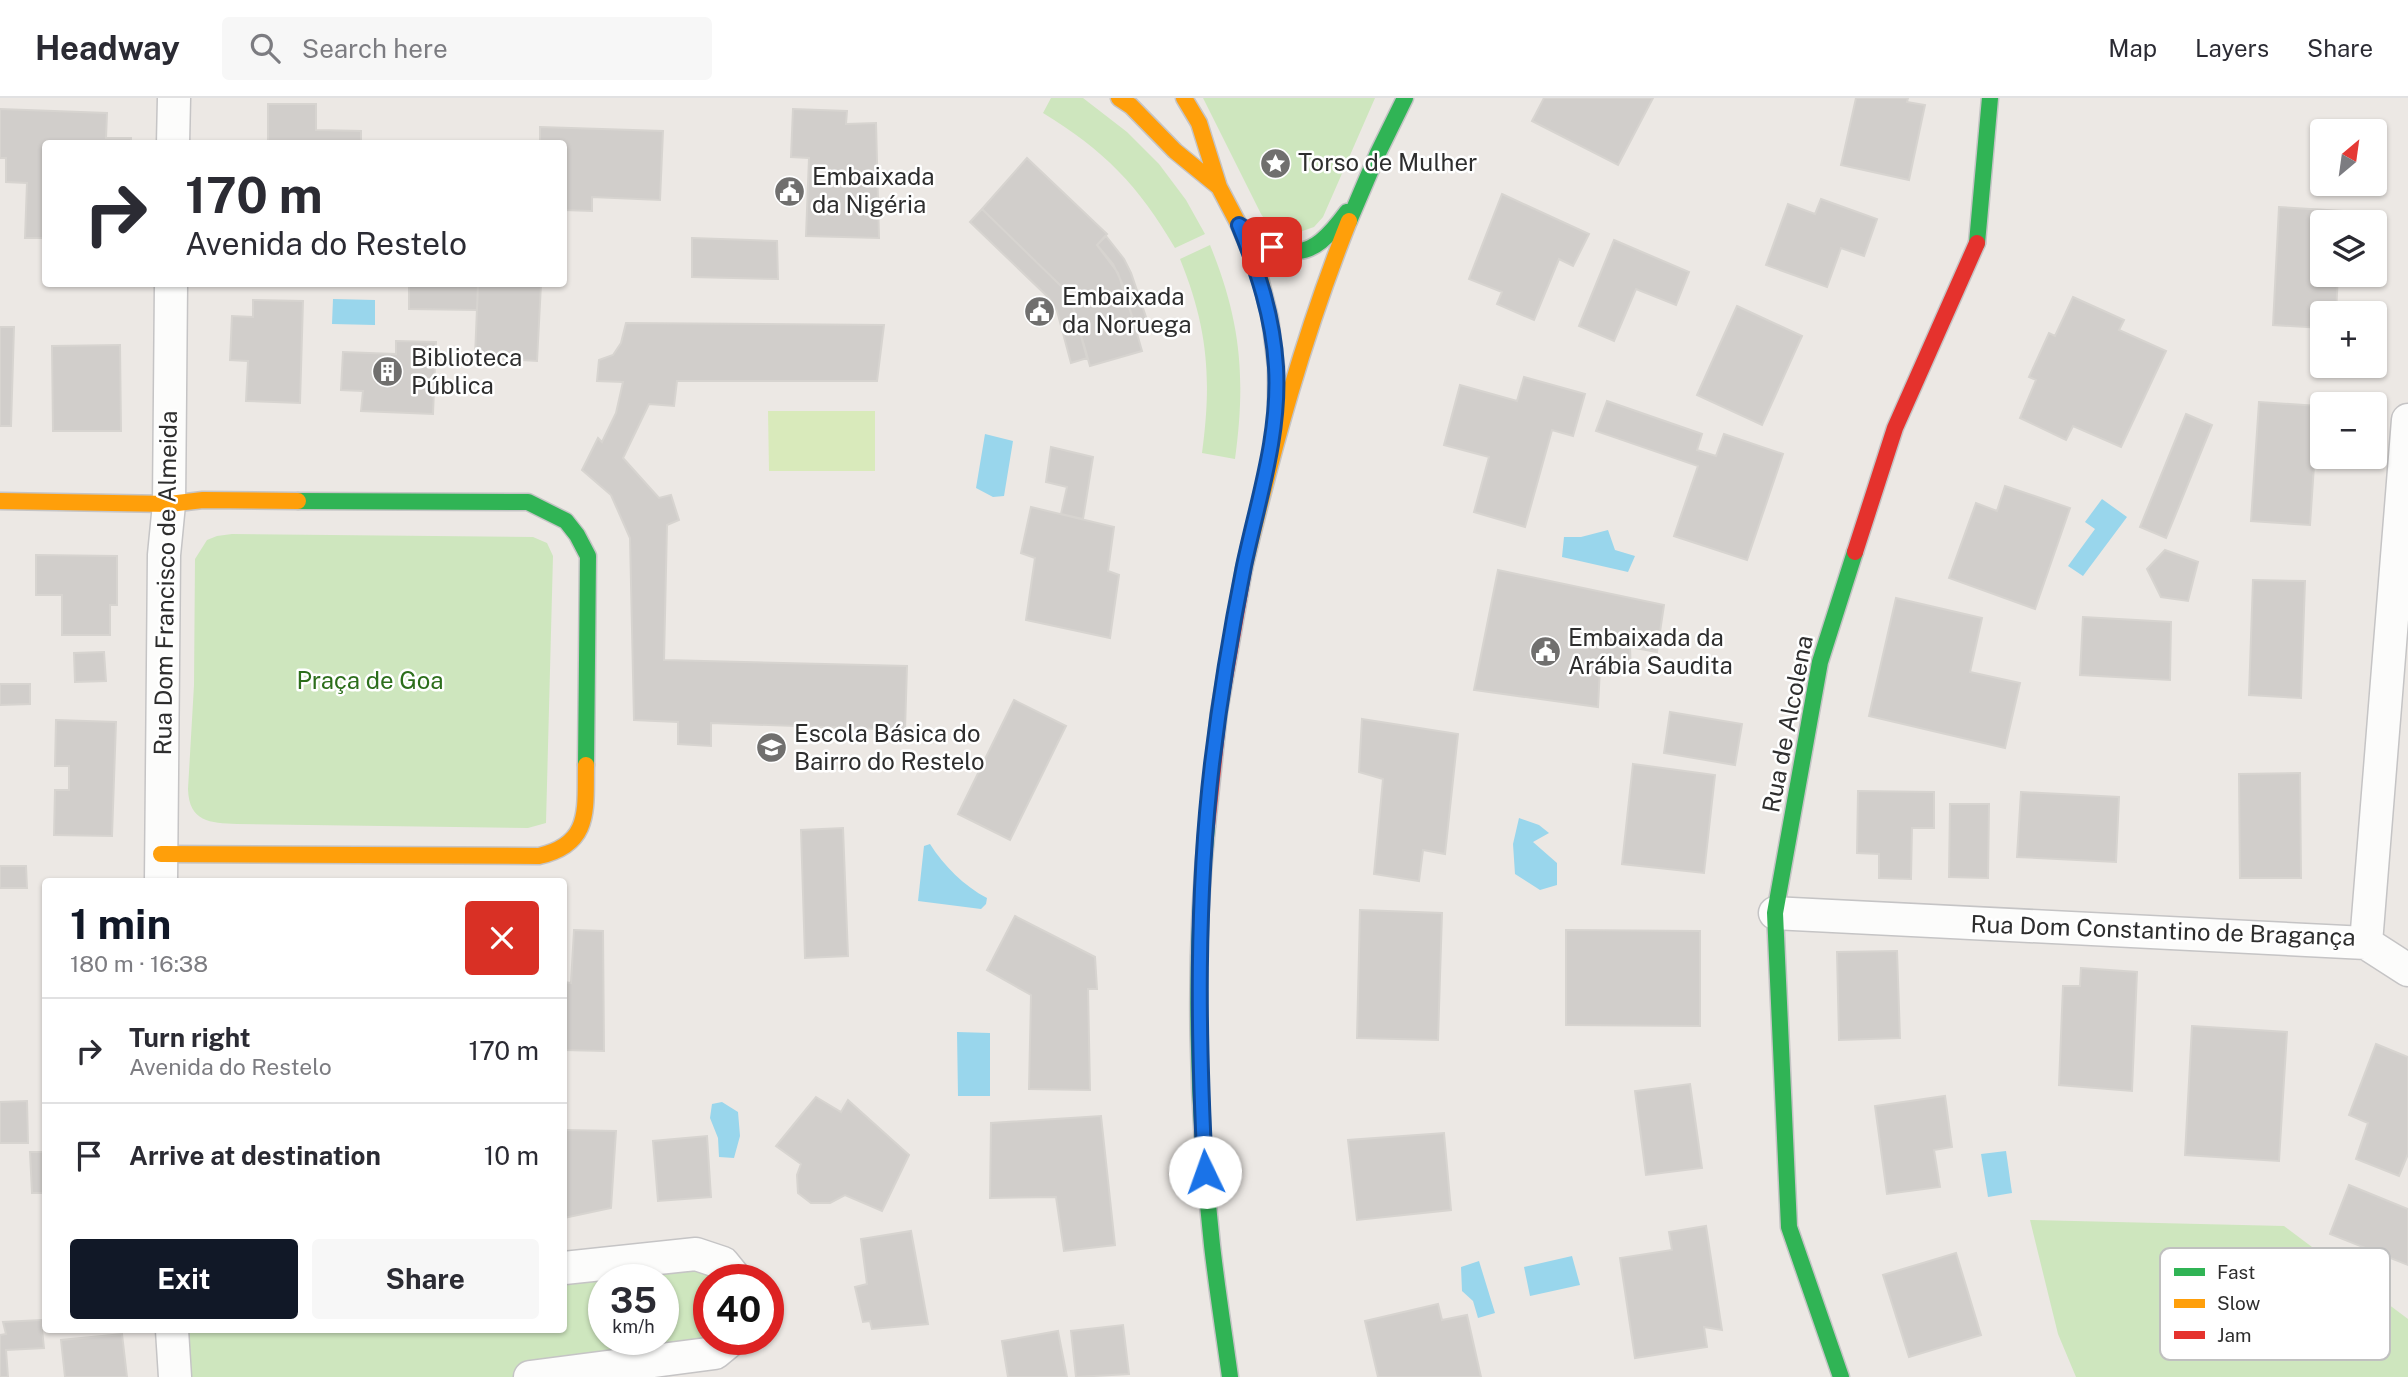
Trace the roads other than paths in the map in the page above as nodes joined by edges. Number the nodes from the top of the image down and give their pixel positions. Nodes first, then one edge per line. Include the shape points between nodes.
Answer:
1 (174, 98) edge
2 (1184, 98) edge
3 (1405, 98) edge
4 (1990, 98) edge
5 (1125, 101) edge
6 (173, 140) edge
7 (1219, 187) junction
8 (1359, 196) junction
9 (1239, 225) junction
10 (172, 287) edge
11 (2408, 420) edge
12 (1267, 466) junction
13 (0, 501) edge
14 (169, 504) junction
15 (161, 868) edge
16 (1775, 914) junction
17 (2366, 943) junction
18 (2408, 970) edge
19 (724, 1264) edge
20 (567, 1268) edge
21 (172, 1333) edge
22 (700, 1355) edge
23 (175, 1377) edge
24 (530, 1377) edge
25 (1230, 1377) edge
26 (1841, 1377) edge

1 - 6 street
2 - 7 street via 1199,123
3 - 8 street
4 - 16 street, Rua de Alcolena via 1977,247 1895,428 1819,662
5 - 7 street
7 - 9 street
8 - 9 street via 1325,240 1309,249 1272,247
8 - 12 street via 1324,284
9 - 12 street via 1258,270 1276,367 1276,417
10 - 14 street, Rua Dom Francisco de Almeida
11 - 17 street, Rua Dom Constantino de Bragança
12 - 25 street via 1226,666 1203,867 1199,969 1205,1172
13 - 14 street
14 - 15 street, Rua Dom Francisco de Almeida via 164,555
14 - 15 street via 203,500 528,502 555,512 576,531 588,556 585,817 577,836 562,851 540,856
16 - 17 street, Rua Dom Constantino de Bragança
16 - 26 street, Rua de Alcolena via 1789,1227
17 - 18 street
19 - 20 street via 696,1254
21 - 23 street
22 - 24 street

